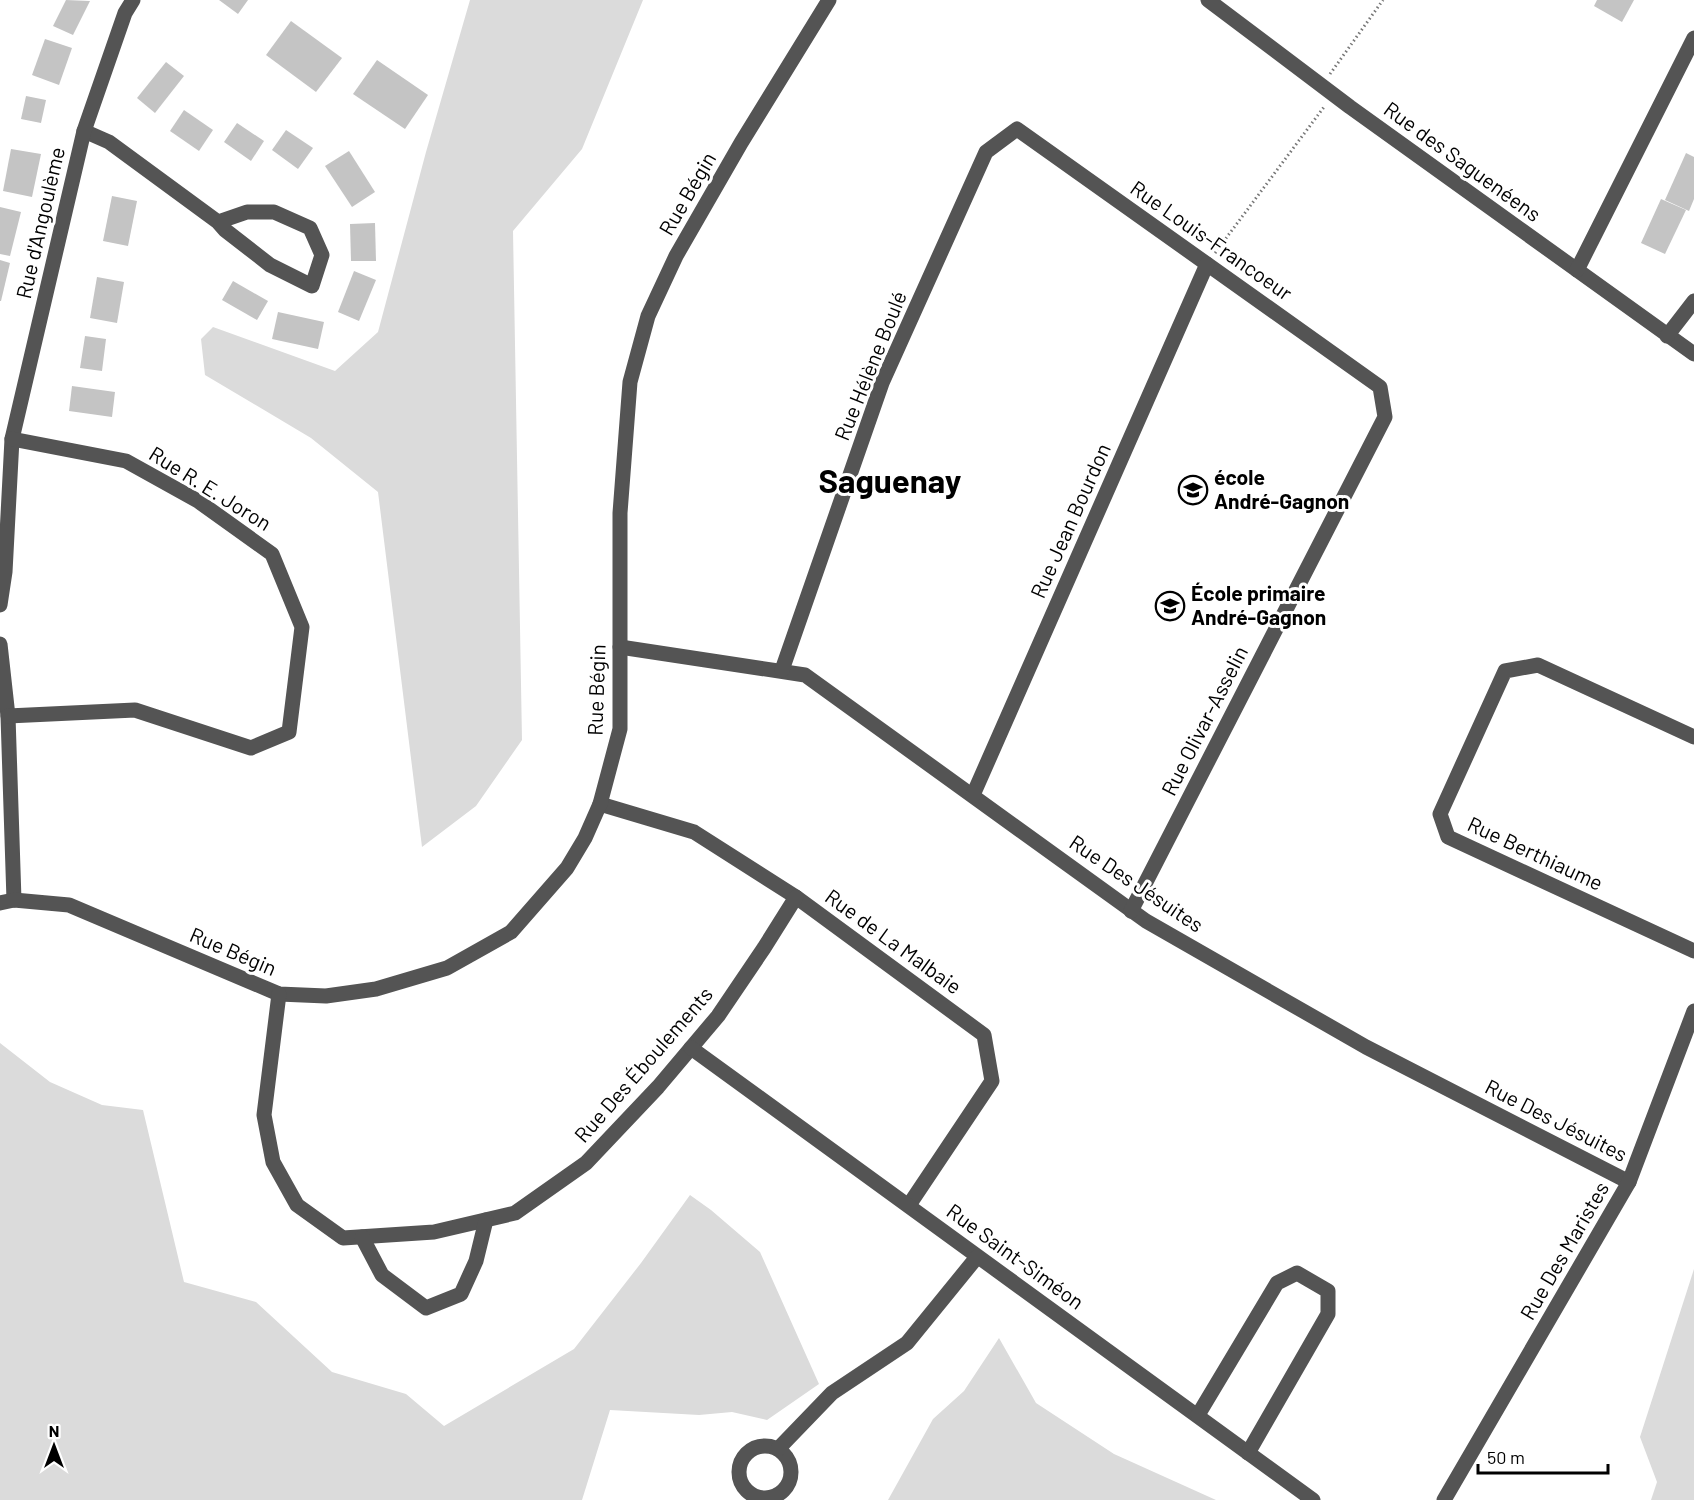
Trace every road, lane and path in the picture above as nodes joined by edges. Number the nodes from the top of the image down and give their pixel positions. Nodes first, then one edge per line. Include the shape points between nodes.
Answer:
1 (133, 0) edge
2 (829, 0) edge
3 (1208, 0) edge
4 (1383, 0) edge
5 (1694, 38) edge
6 (1327, 90) junction
7 (1017, 129) joint
8 (84, 131) junction
9 (218, 222) junction
10 (1207, 264) junction
11 (1577, 270) junction
12 (1694, 301) edge
13 (1667, 336) junction
14 (1694, 354) edge
15 (1380, 387) joint
16 (12, 439) junction
17 (0, 605) edge
18 (0, 644) edge
19 (620, 646) junction
20 (782, 670) junction
21 (8, 716) junction
22 (1694, 737) edge
23 (973, 795) junction
24 (600, 804) junction
25 (796, 897) junction
26 (7, 902) edge
27 (1131, 911) junction
28 (1694, 951) edge
29 (279, 994) junction
30 (1694, 1011) edge
31 (691, 1048) junction
32 (1629, 1182) junction
33 (909, 1205) junction
34 (486, 1220) junction
35 (362, 1237) junction
36 (977, 1257) junction
37 (1198, 1415) junction
38 (778, 1449) dead end
39 (1248, 1453) junction
40 (1314, 1500) edge
41 (1444, 1500) edge

1 - 8 street, Rue d'Angoulème
2 - 19 street, Rue Bégin via 682,245 648,316 630,382 620,513
3 - 6 street, Rue des Saguenéens
4 - 6 path
5 - 11 street
6 - 10 path
6 - 11 street, Rue des Saguenéens
7 - 10 street, Rue Louis-Francoeur
7 - 20 street, Rue Hélène Boulé via 986,152 882,383
8 - 9 street via 110,142
8 - 16 street, Rue d'Angoulème
9 - 9 street via 270,266 312,286 322,255 310,228 274,212 247,212
10 - 15 street, Rue Louis-Francoeur
10 - 23 street, Rue Jean Bourdon
11 - 13 street, Rue des Saguenéens
12 - 13 street
13 - 14 street, Rue des Saguenéens
15 - 27 street, Rue Olivar-Asselin via 1384,417
16 - 17 street, Rue d'Angoulème
16 - 21 street, Rue R. E. Joron via 126,461 198,501 272,554 302,627 288,732 251,748 135,710
18 - 21 street
19 - 20 street, Rue Des Jésuites
19 - 24 street, Rue Bégin via 620,729
20 - 23 street, Rue Des Jésuites via 806,675
21 - 26 street
22 - 28 street, Rue Berthiaume via 1538,665 1505,671 1440,814 1448,837
23 - 27 street, Rue Des Jésuites
24 - 25 street, Rue de La Malbaie via 693,832
24 - 29 street, Rue Bégin via 567,868 511,932 447,968 376,989 326,996
25 - 31 street, Rue Des Éboulements via 718,1016
25 - 33 street, Rue de La Malbaie via 984,1035 992,1080
26 - 29 street, Rue Bégin via 69,905
27 - 32 street, Rue Des Jésuites via 1366,1047
29 - 35 street, Rue Des Éboulements via 264,1115 273,1162 297,1204 343,1238
30 - 32 street, Rue Des Maristes
31 - 33 street, Rue Saint-Siméon
31 - 34 street, Rue Des Éboulements via 586,1163 515,1213
32 - 41 street, Rue Des Maristes
33 - 36 street, Rue Saint-Siméon
34 - 35 street, Rue Des Éboulements via 434,1232
34 - 35 street via 476,1261 461,1294 426,1308 382,1275
36 - 37 street, Rue Saint-Siméon
36 - 38 street via 907,1343 832,1393
37 - 39 street, Rue Saint-Siméon
37 - 39 street via 1277,1283 1297,1273 1328,1291 1328,1314
39 - 40 street, Rue Saint-Siméon

